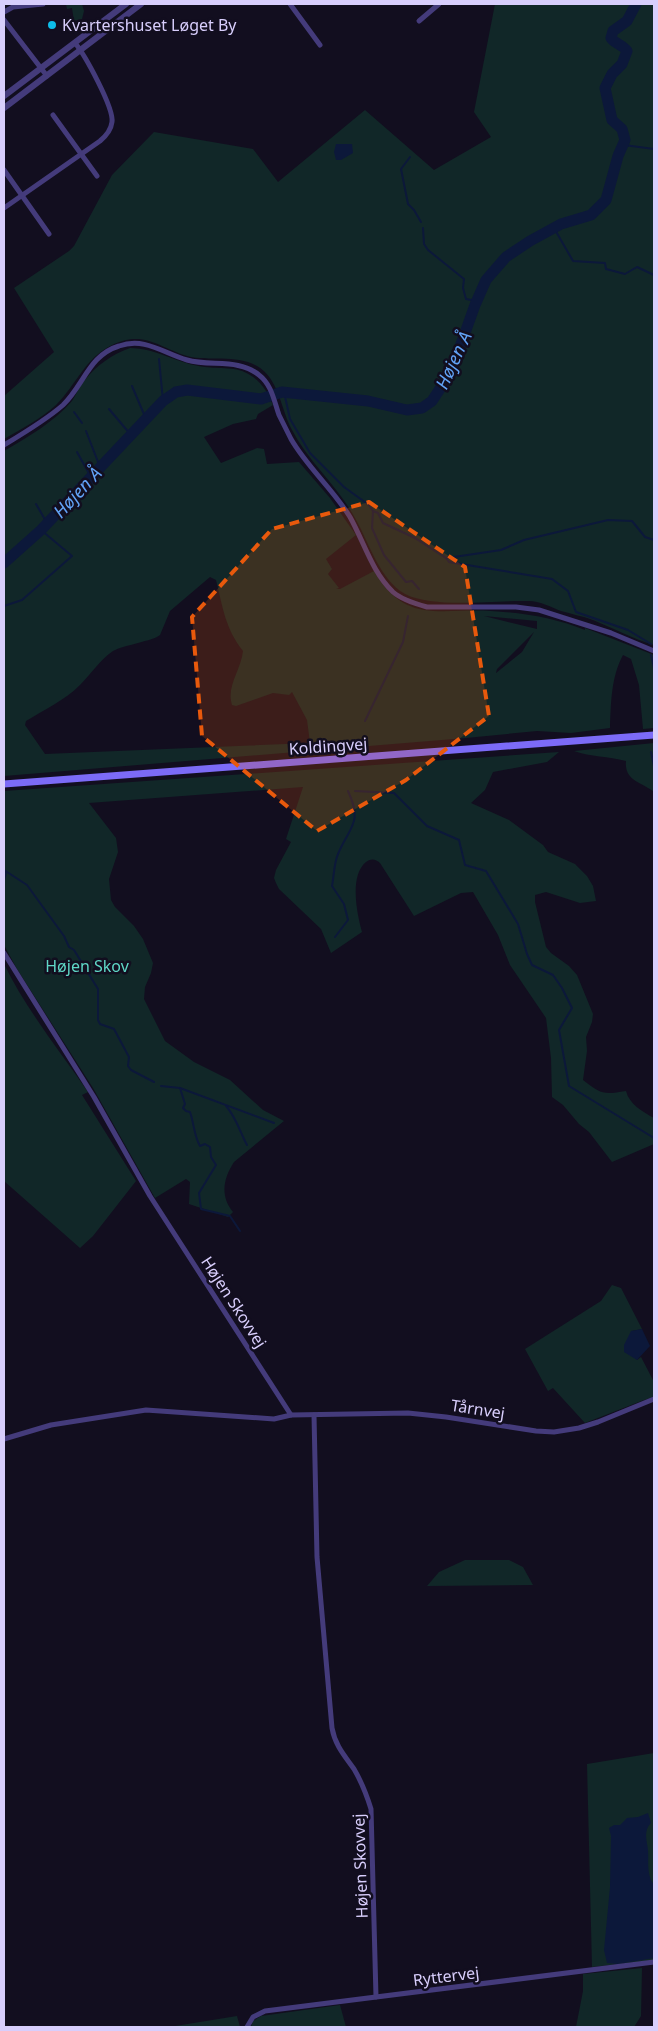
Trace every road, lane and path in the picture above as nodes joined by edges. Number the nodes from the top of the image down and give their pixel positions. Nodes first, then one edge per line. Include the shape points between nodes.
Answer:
1 (43, 4) edge
2 (126, 4) edge
3 (141, 4) edge
4 (290, 4) edge
5 (439, 4) edge
6 (4, 12) edge
7 (420, 21) dead end
8 (5, 24) edge
9 (75, 43) junction
10 (320, 45) dead end
11 (81, 50) junction
12 (42, 68) junction
13 (47, 76) junction
14 (4, 96) edge
15 (4, 108) edge
16 (53, 114) dead end
17 (82, 154) junction
18 (4, 170) edge
19 (97, 176) dead end
20 (23, 195) junction
21 (4, 208) edge
22 (49, 234) dead end
23 (4, 445) edge
24 (654, 651) edge
25 (654, 735) edge
26 (4, 784) edge
27 (4, 953) edge
28 (654, 1399) edge
29 (292, 1415) junction
30 (314, 1415) junction
31 (4, 1439) edge
32 (654, 1962) edge
33 (376, 1997) junction
34 (248, 2027) edge

1 - 6 street via 13,7
2 - 9 street
3 - 11 street
4 - 10 street
5 - 7 street
8 - 12 street
9 - 11 street
9 - 12 street
11 - 13 street
11 - 17 street via 113,120 106,135
12 - 13 street
12 - 14 street
13 - 15 street
16 - 17 street
17 - 19 street
17 - 20 street
18 - 20 street
20 - 21 street
20 - 22 street
23 - 24 street via 62,405 97,358 125,344 143,342 189,361 243,367 259,374 271,390 293,441 338,498 378,573 394,593 427,607 539,610 611,633
25 - 26 main road, Koldingvej
27 - 29 street, Højen Skovvej via 94,1097 150,1196
28 - 30 street, Tårnvej via 598,1422 554,1432 408,1413
29 - 30 street, Tårnvej
29 - 31 street via 274,1419 146,1410 51,1425
30 - 33 street, Højen Skovvej via 317,1557 332,1728 335,1741 355,1771 371,1809
32 - 33 street, Ryttervej
33 - 34 street, Ryttervej via 265,2012 253,2017

